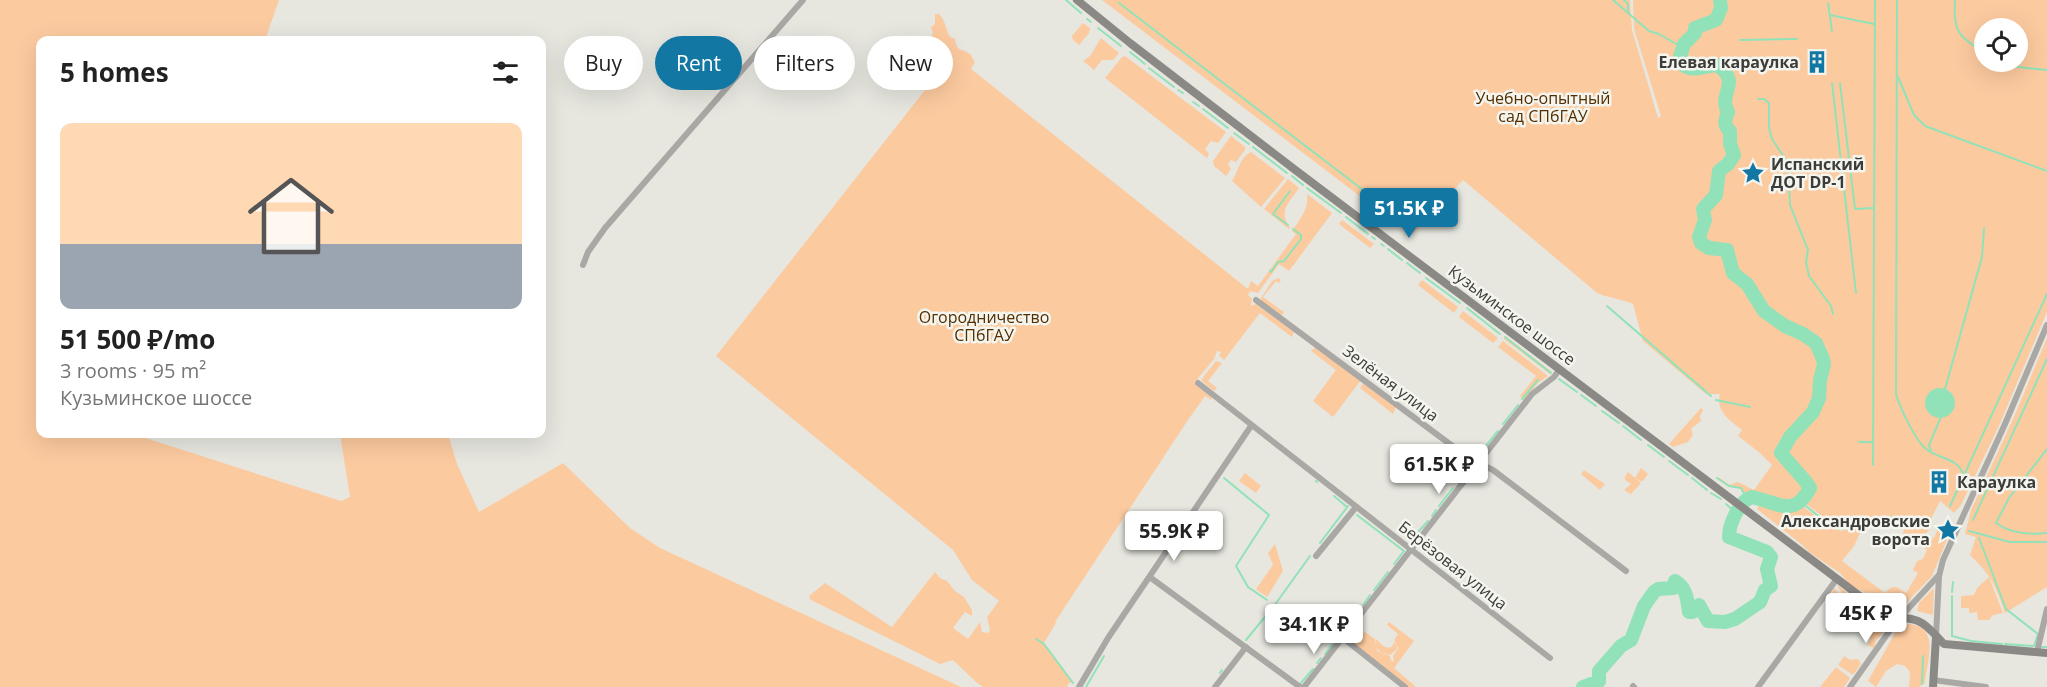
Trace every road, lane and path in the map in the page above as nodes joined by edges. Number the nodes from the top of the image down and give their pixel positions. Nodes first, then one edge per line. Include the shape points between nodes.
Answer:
1 (802, 0) edge
2 (1077, 0) edge
3 (583, 265) dead end
4 (1256, 300) dead end
5 (2047, 325) edge
6 (1559, 370) junction
7 (1198, 383) dead end
8 (1251, 426) junction
9 (1478, 464) junction
10 (1356, 507) junction
11 (1411, 549) junction
12 (1316, 556) dead end
13 (1626, 571) dead end
14 (1939, 576) junction
15 (1151, 578) junction
16 (1836, 580) junction
17 (2047, 609) edge
18 (1900, 618) junction
19 (1936, 637) junction
20 (1343, 638) junction
21 (1245, 647) junction
22 (2037, 652) junction
23 (2047, 653) edge
24 (1550, 658) dead end
25 (1933, 684) edge
26 (1079, 687) edge
27 (1215, 687) edge
28 (1302, 687) edge
29 (1405, 687) edge
30 (1758, 687) edge
31 (1850, 687) edge
32 (1986, 687) edge

1 - 3 street via 605,228
2 - 6 main road, Кузьминское шоссе
4 - 9 street, Зелёная улица
5 - 14 street
6 - 9 street via 1532,394
6 - 16 main road, Кузьминское шоссе
7 - 8 street, Берёзовая улица
8 - 10 street, Берёзовая улица
8 - 15 street
9 - 11 street
9 - 13 street, Зелёная улица via 1493,470
10 - 11 street, Берёзовая улица
10 - 12 street
11 - 20 street
11 - 24 street, Берёзовая улица
14 - 18 street
14 - 19 street
15 - 21 street
15 - 26 street
16 - 18 main road, Кузьминское шоссе via 1884,614
16 - 30 street
17 - 22 street
18 - 19 main road, Кузьминское шоссе via 1917,620
18 - 31 street
19 - 22 main road, Кузьминское шоссе via 1944,644
19 - 25 main road
20 - 28 street
20 - 29 street
21 - 27 street
21 - 28 street
22 - 23 main road, Кузьминское шоссе
25 - 32 street

